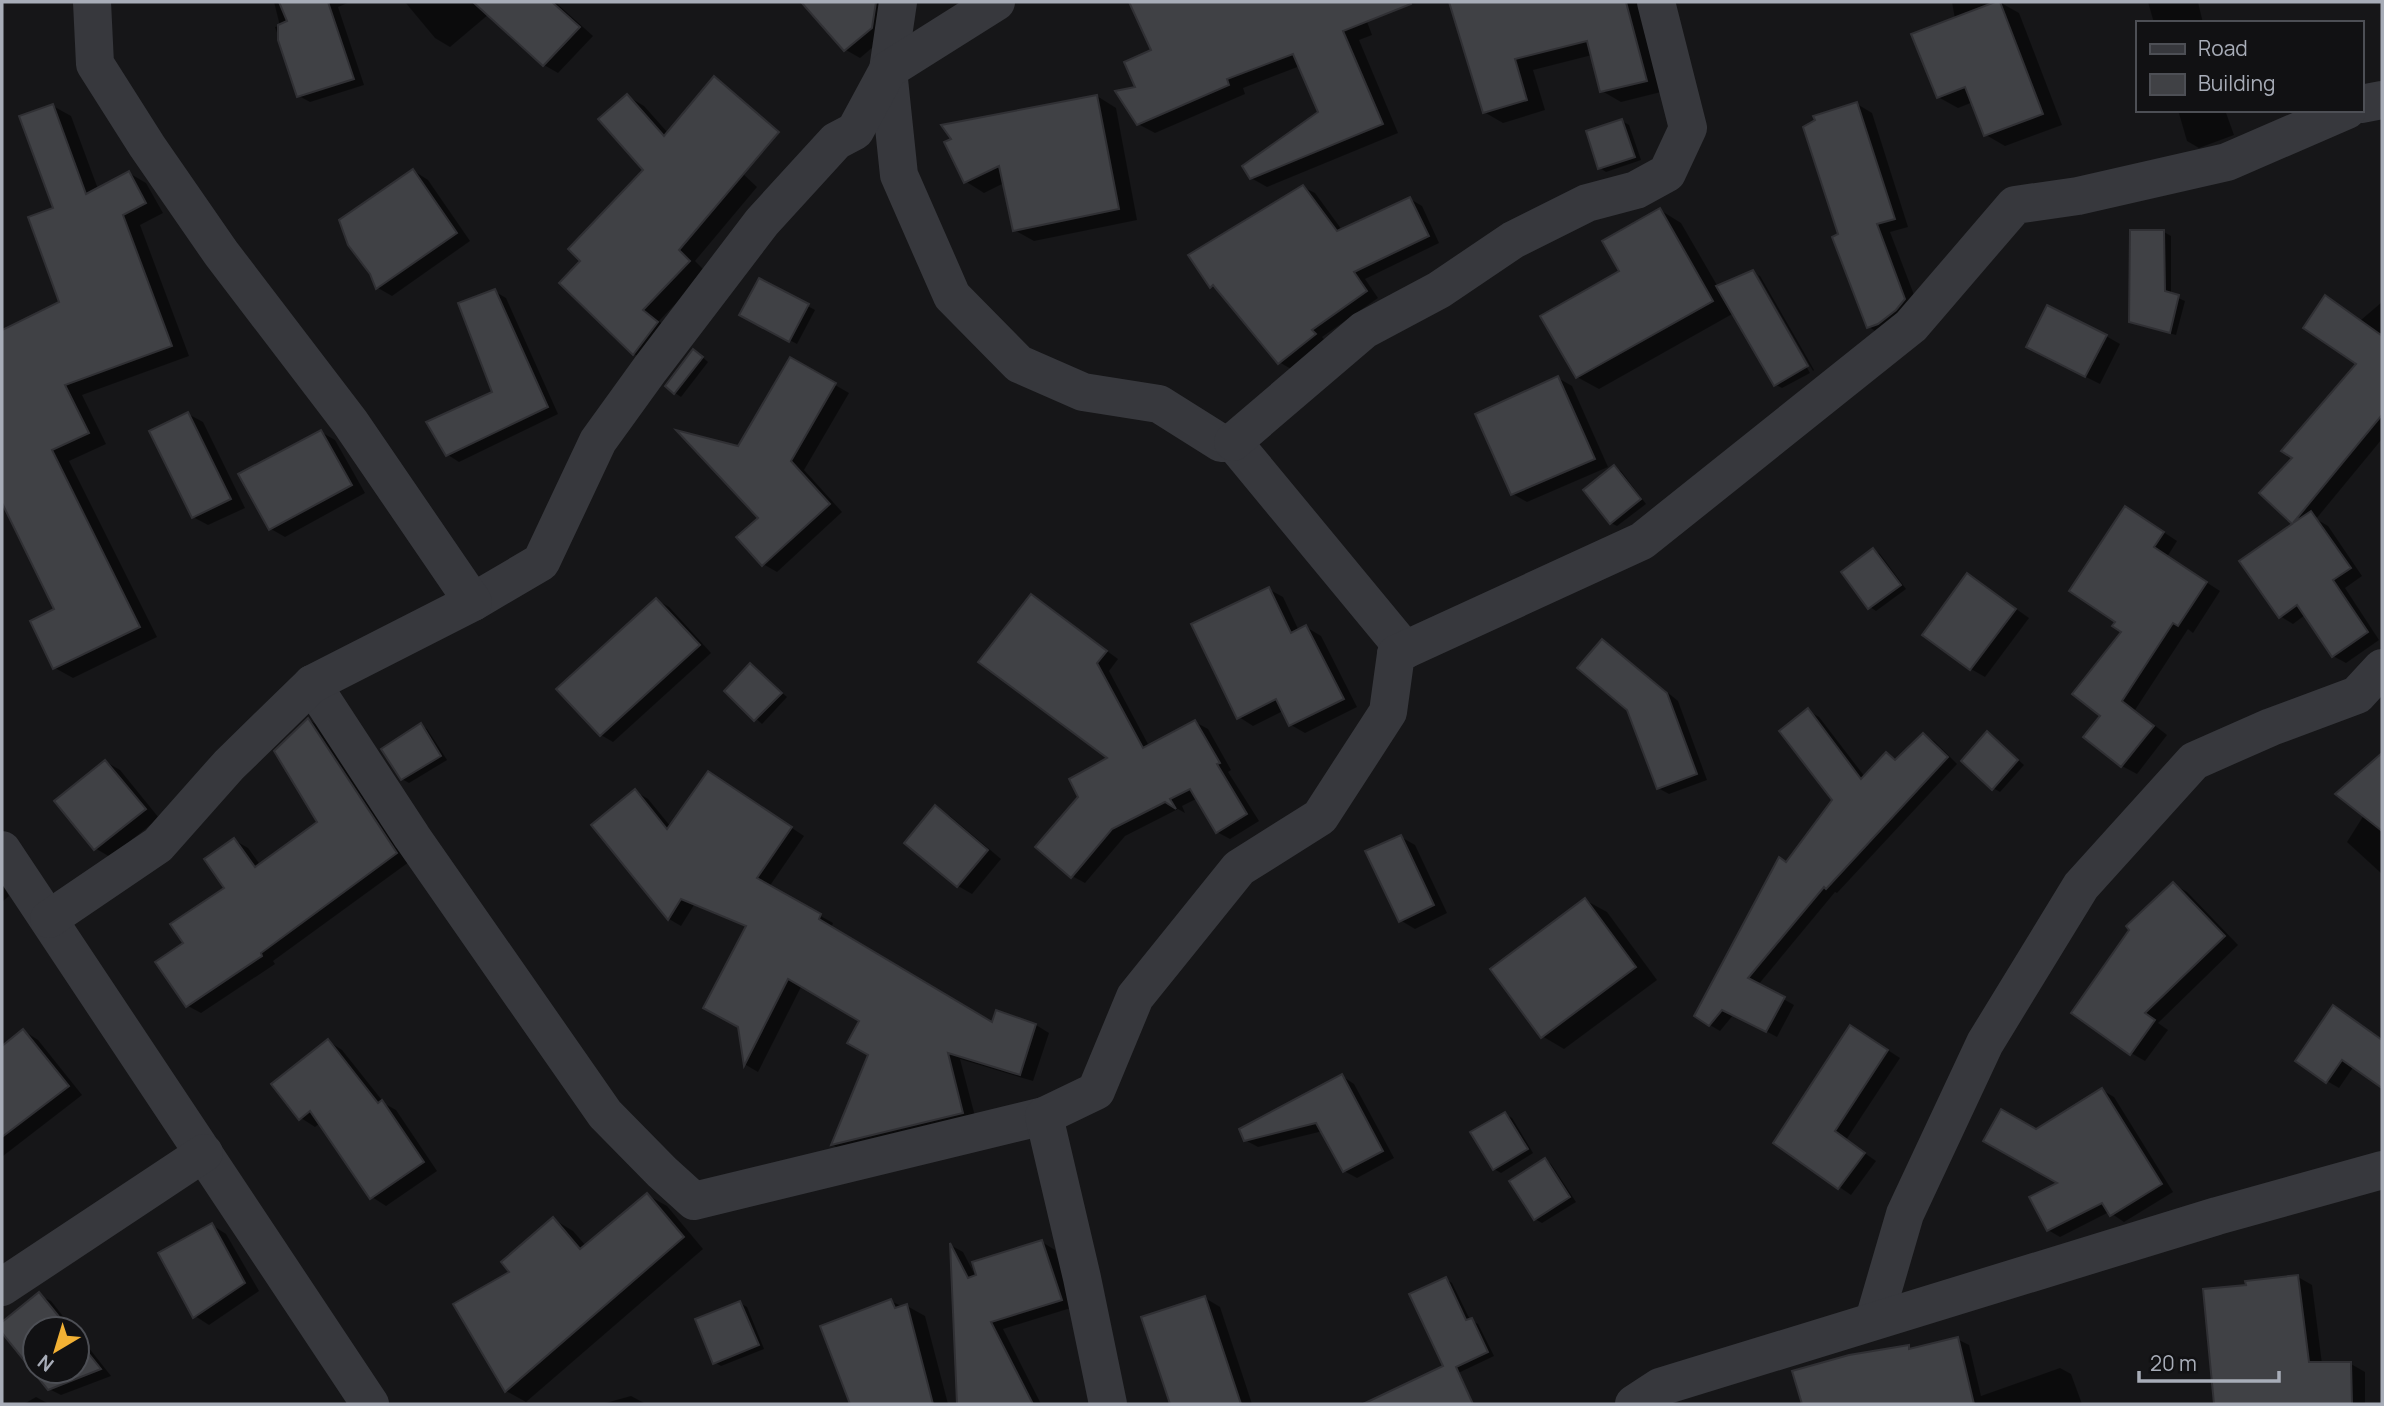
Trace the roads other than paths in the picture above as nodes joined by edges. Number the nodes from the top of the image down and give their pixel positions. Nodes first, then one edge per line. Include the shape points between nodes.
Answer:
1 (92, 2) edge
2 (898, 2) edge
3 (996, 2) edge
4 (1656, 2) edge
5 (888, 70) junction
6 (2382, 100) edge
7 (2363, 104) edge
8 (2342, 112) edge
9 (1233, 442) junction
10 (473, 602) junction
11 (1396, 654) junction
12 (2382, 668) edge
13 (312, 684) junction
14 (2, 850) edge
15 (49, 919) junction
16 (1044, 1116) junction
17 (204, 1153) junction
18 (2382, 1170) edge
19 (2, 1287) edge
20 (1874, 1320) junction
21 (1655, 1398) edge
22 (370, 1404) edge
23 (1108, 1404) edge

1 - 10 street via 95,64 147,146 221,253 350,422
2 - 5 street
3 - 5 street
4 - 9 street via 1688,128 1667,173 1636,190 1587,203 1514,240 1440,290 1364,330
5 - 9 street via 900,174 952,296 1020,364 1083,392 1159,404 1221,443
5 - 10 street via 855,131 836,141 762,222 598,441 541,562
6 - 7 street
8 - 11 street via 2227,162 2078,196 2015,205 1911,326 1643,541
9 - 11 street via 1405,650
10 - 13 street
11 - 16 street via 1388,712 1320,817 1239,868 1135,997 1096,1091
12 - 20 street via 2357,695 2194,761 2081,886 1980,1056 1905,1214
13 - 15 street via 229,765 158,845
13 - 16 street via 412,837 605,1114 694,1201
14 - 15 street
15 - 17 street
16 - 23 street
17 - 19 street
17 - 22 street
18 - 20 street
20 - 21 street

